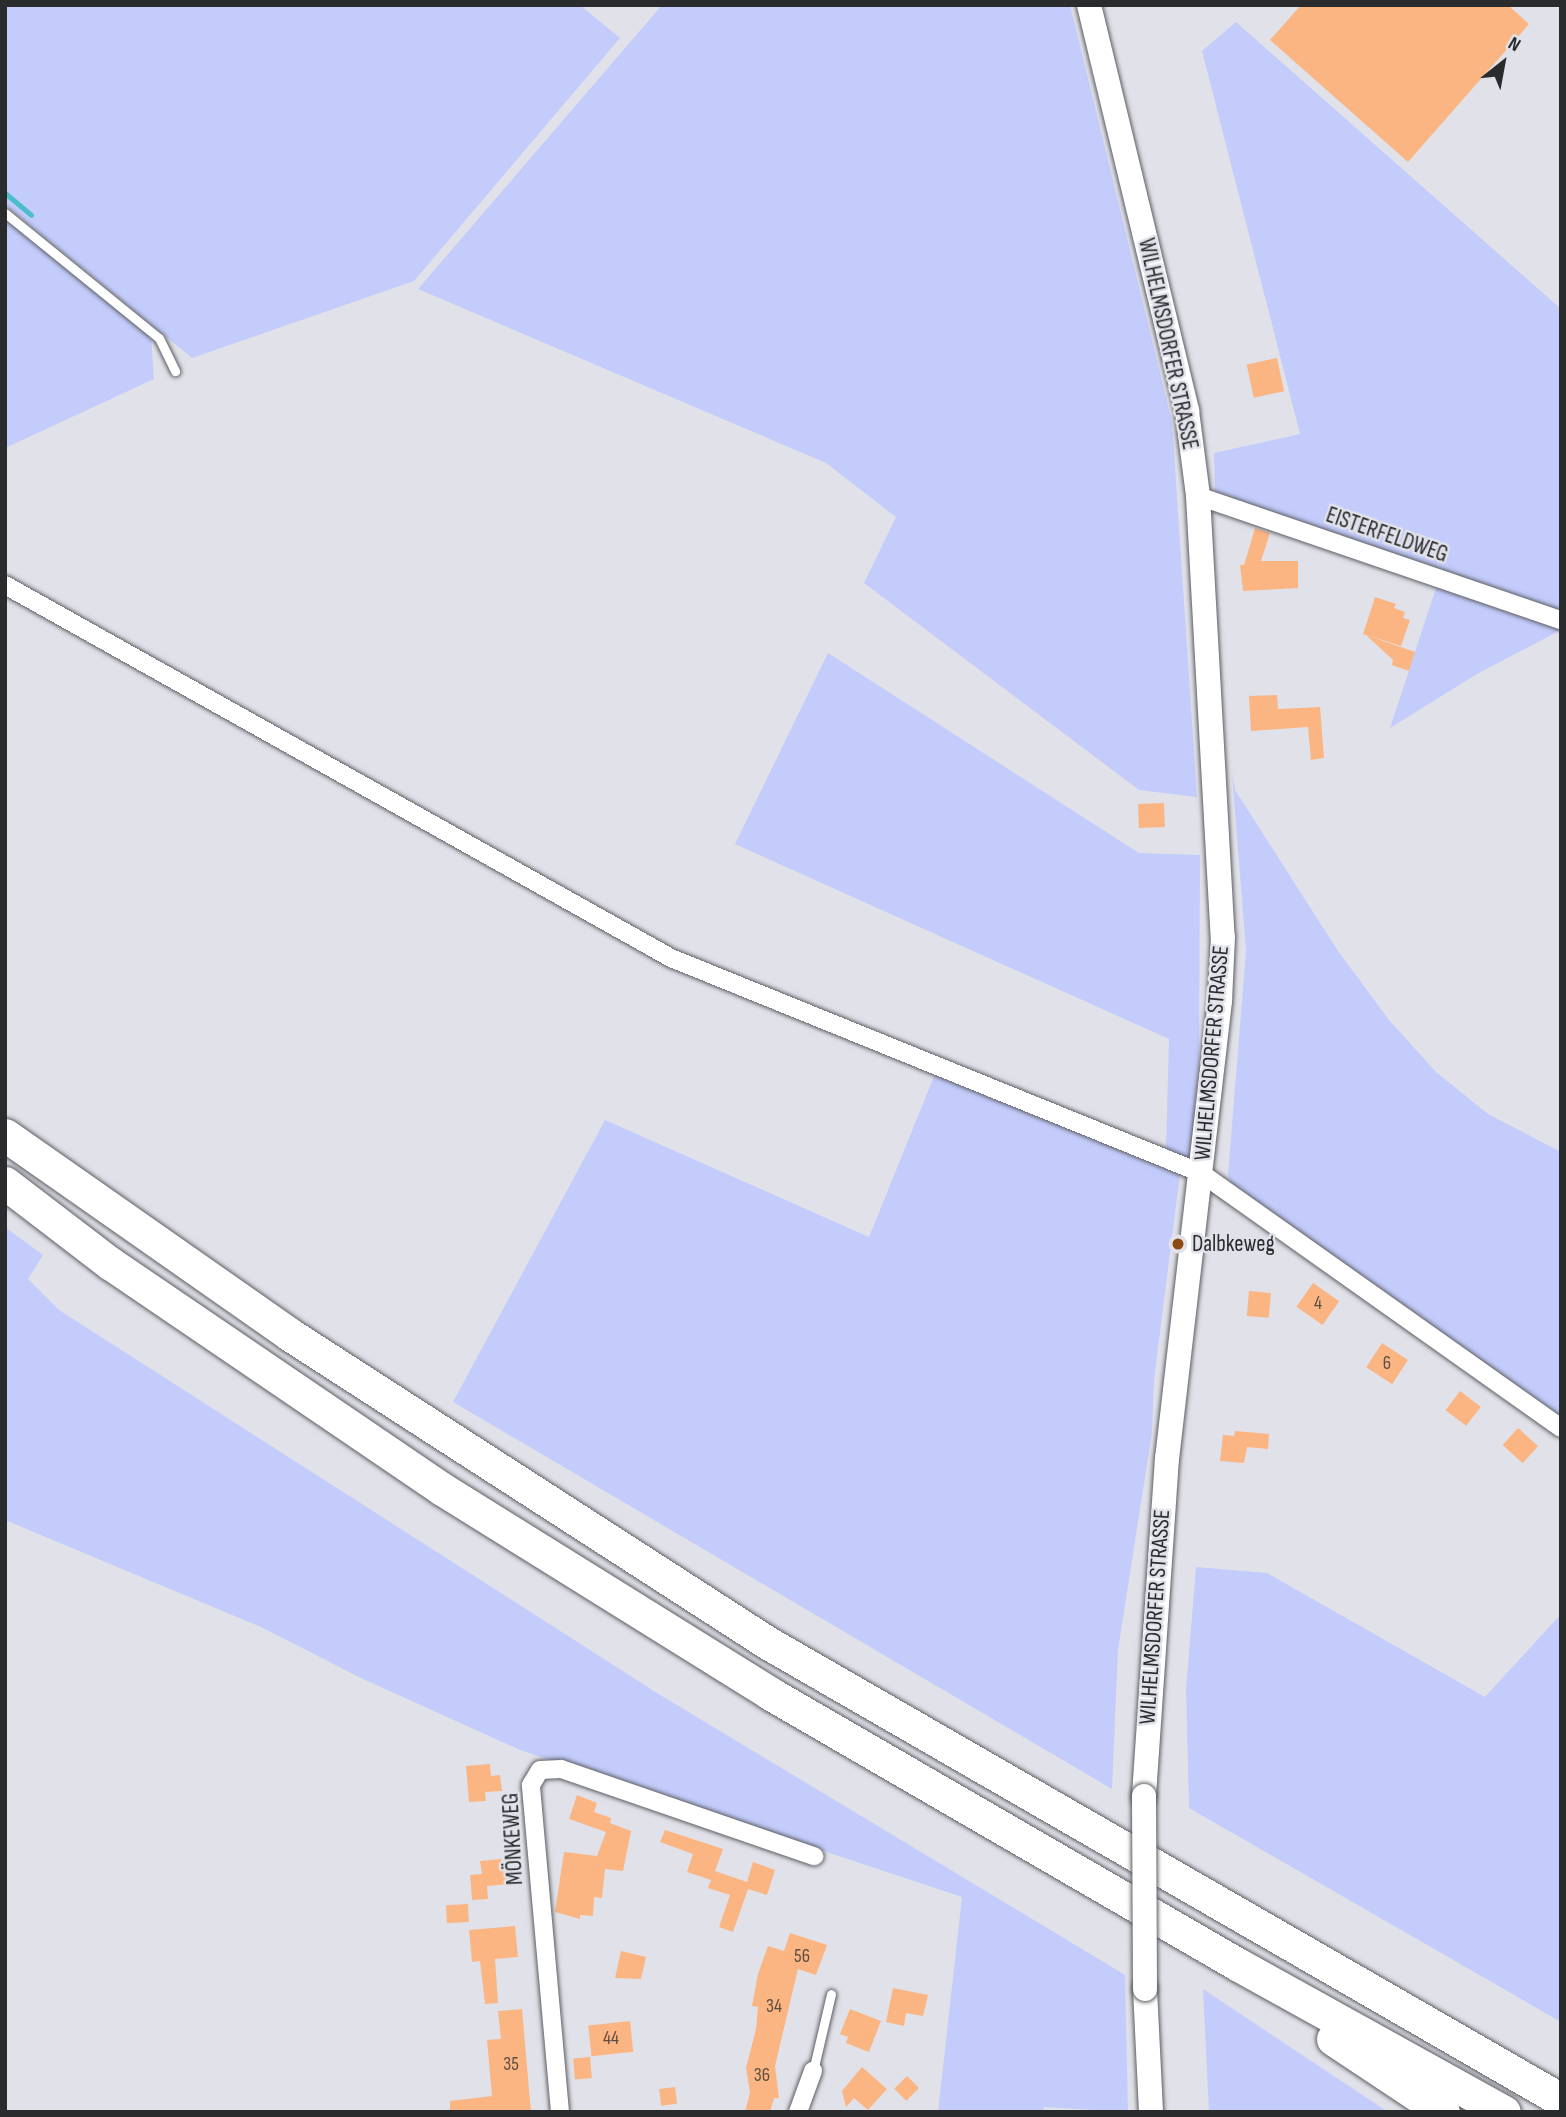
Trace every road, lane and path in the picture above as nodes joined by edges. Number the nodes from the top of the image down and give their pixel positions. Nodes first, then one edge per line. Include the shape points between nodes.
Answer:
1 (1089, 5) edge
2 (5, 213) edge
3 (175, 372) dead end
4 (1198, 496) junction
5 (5, 585) edge
6 (1561, 621) edge
7 (5, 1135) edge
8 (1201, 1173) junction
9 (5, 1183) edge
10 (1561, 1428) edge
11 (814, 1856) dead end
12 (1237, 1964) junction
13 (831, 1994) dead end
14 (813, 2071) joint
15 (1561, 2100) edge
16 (560, 2112) edge
17 (797, 2112) edge
18 (1151, 2112) edge
19 (1443, 2112) edge
20 (1504, 2112) edge

1 - 4 street, WILHELMSDORFER STRASSE via 1187,411
2 - 3 lane via 159,338
4 - 6 street, EISTERFELDWEG
4 - 8 street, WILHELMSDORFER STRASSE via 1223,937
5 - 8 street via 671,958
7 - 15 highway via 289,1334 768,1643
8 - 10 street
8 - 18 street, WILHELMSDORFER STRASSE, bridge via 1167,1458 1144,1796
9 - 12 highway via 111,1264 442,1489 771,1694
11 - 16 street, MÖNKEWEG via 561,1769 540,1770 531,1786
12 - 19 highway via 1286,2006
12 - 20 highway
13 - 14 lane
14 - 17 street

